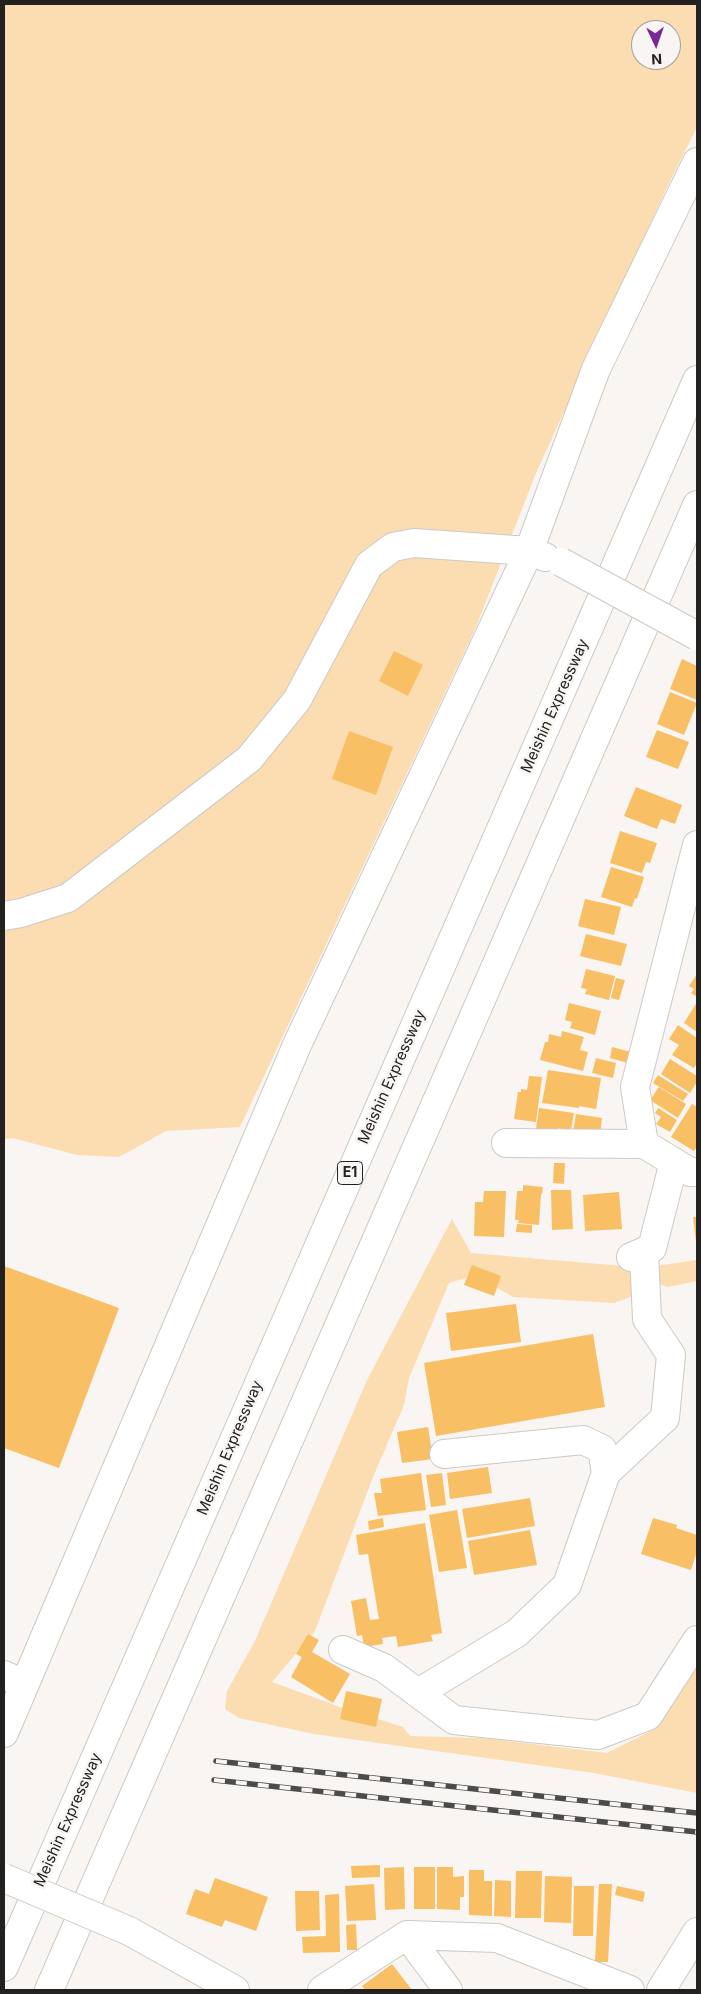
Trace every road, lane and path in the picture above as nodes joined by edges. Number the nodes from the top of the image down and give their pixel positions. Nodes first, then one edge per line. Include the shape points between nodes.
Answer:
1 (697, 162) edge
2 (697, 380) edge
3 (697, 505) edge
4 (529, 551) junction
5 (697, 636) edge
6 (697, 845) edge
7 (4, 916) edge
8 (506, 1144) dead end
9 (644, 1144) junction
10 (686, 1167) edge
11 (444, 1454) dead end
12 (606, 1473) junction
13 (697, 1640) edge
14 (343, 1650) dead end
15 (14, 1679) edge
16 (418, 1693) junction
17 (4, 1733) edge
18 (4, 1878) edge
19 (697, 1932) edge
20 (406, 1934) junction
21 (4, 1967) edge
22 (49, 1990) edge
23 (235, 1990) edge
24 (322, 1990) edge
25 (448, 1990) edge
26 (630, 1990) edge
27 (661, 1990) edge

1 - 4 main road via 596,369
2 - 21 main road, Meishin Expressway / E1
3 - 22 main road
4 - 5 main road, bridge via 561,562
4 - 7 main road via 414,542 393,546 369,565 297,700 249,759 68,898 21,914
4 - 15 main road via 297,1045
6 - 9 main road via 636,1087
8 - 9 main road
9 - 10 main road
10 - 12 main road via 652,1248 638,1254 647,1319 671,1355 666,1418
11 - 12 main road via 583,1440 602,1449
12 - 16 main road via 567,1585 517,1633
13 - 16 main road via 648,1716 598,1735 454,1720
14 - 16 main road via 384,1668
15 - 17 main road
18 - 23 main road, bridge via 129,1931
19 - 27 main road
20 - 24 main road
20 - 25 main road
20 - 26 main road via 497,1938

